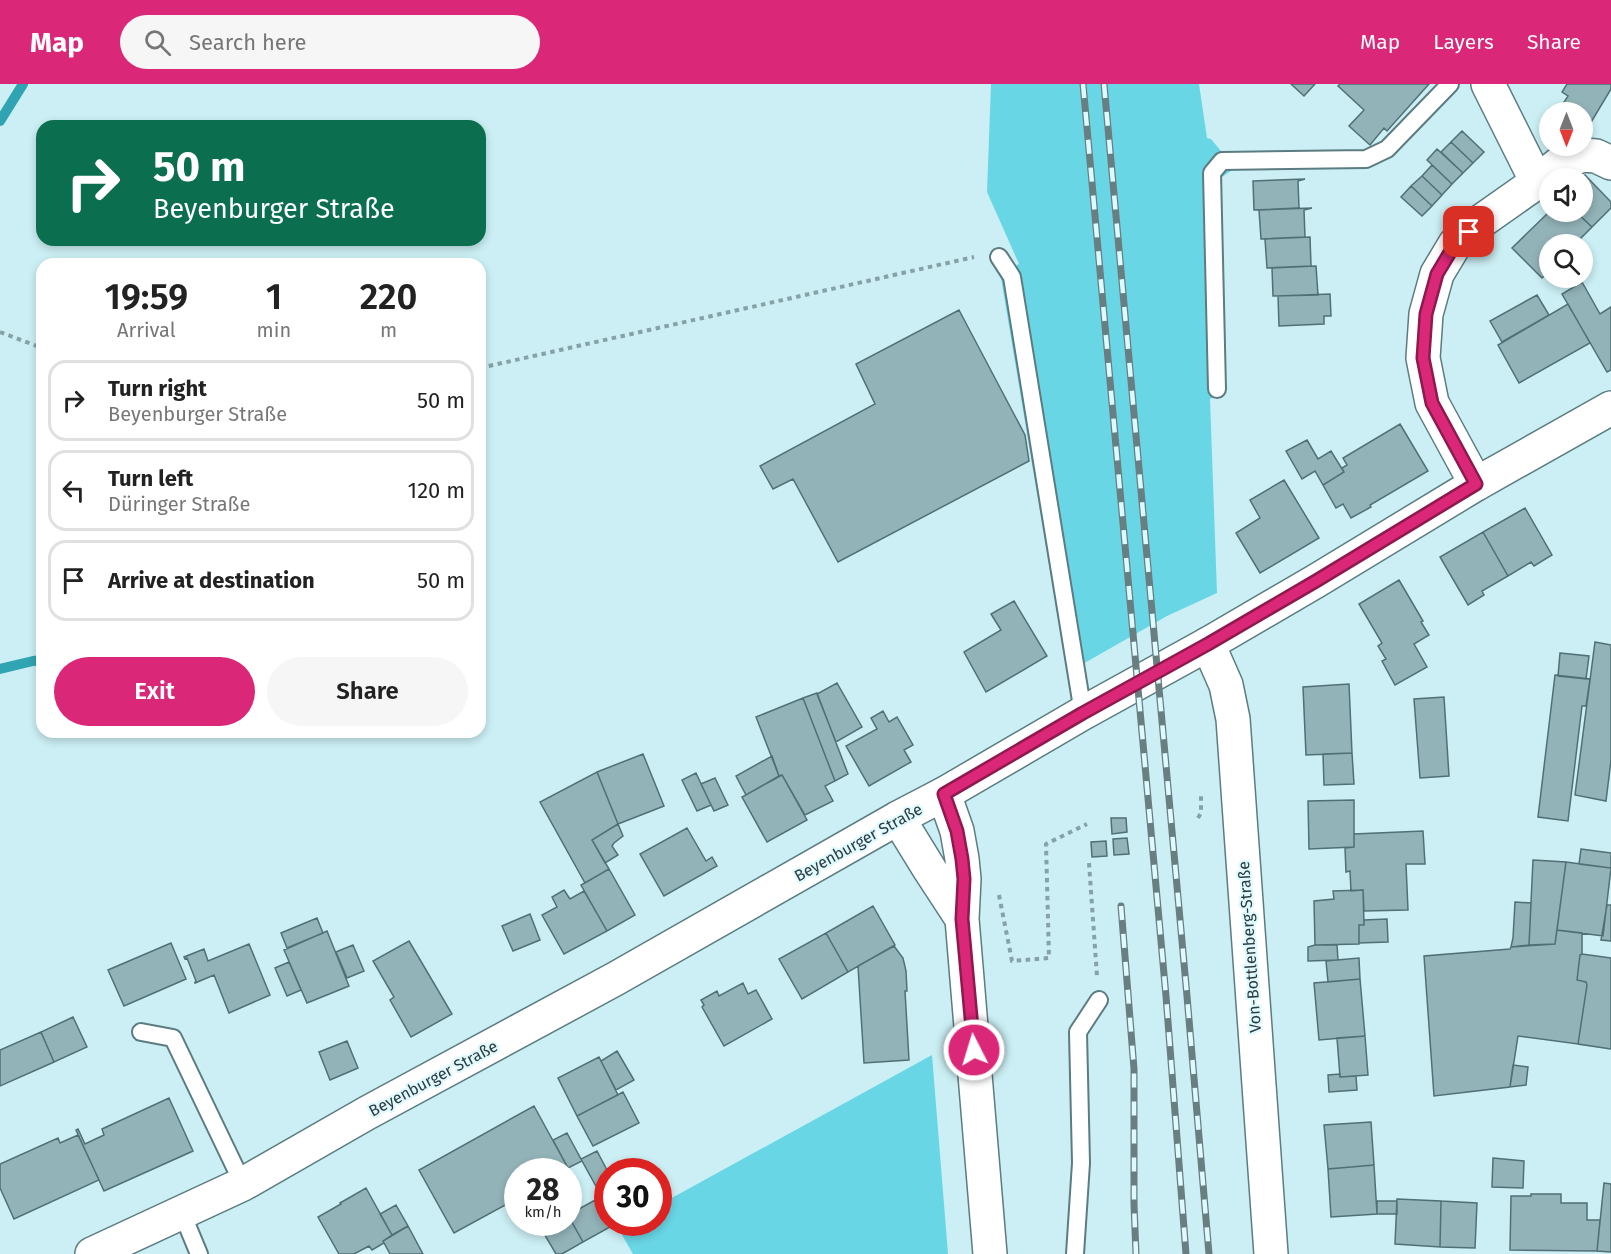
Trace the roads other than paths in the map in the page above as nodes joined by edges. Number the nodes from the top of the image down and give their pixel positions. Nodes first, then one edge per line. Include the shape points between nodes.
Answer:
1 (1450, 84) edge
2 (1488, 84) edge
3 (1611, 163) edge
4 (1537, 182) junction
5 (999, 257) road end
6 (1217, 389) dead end
7 (1611, 408) edge
8 (1476, 484) junction
9 (1208, 644) junction
10 (1083, 713) junction
11 (944, 794) junction
12 (898, 818) junction
13 (962, 919) junction
14 (1099, 1000) road end
15 (141, 1032) dead end
16 (243, 1184) junction
17 (182, 1213) junction
18 (92, 1254) edge
19 (199, 1254) edge
20 (990, 1254) edge
21 (1075, 1254) edge
22 (1272, 1254) edge

1 - 6 lane via 1387,149 1366,159 1222,161 1212,173
2 - 4 street
3 - 4 street via 1583,154 1559,164
4 - 8 street via 1455,244 1437,274 1426,314 1423,358 1432,403
5 - 10 lane via 1012,277
7 - 8 street, Beyenburger Straße
8 - 9 street, Beyenburger Straße
9 - 10 street, Beyenburger Straße
9 - 22 street, Von-Bottlenberg-Straße via 1226,685 1233,719
10 - 11 street, Beyenburger Straße
11 - 12 street, Beyenburger Straße
11 - 13 street via 962,859
12 - 13 street
12 - 16 street, Beyenburger Straße via 615,980
13 - 20 street
14 - 21 lane via 1078,1032 1081,1163
15 - 16 lane via 173,1038
16 - 17 street, Beyenburger Straße
17 - 18 street, Beyenburger Straße
17 - 19 lane

